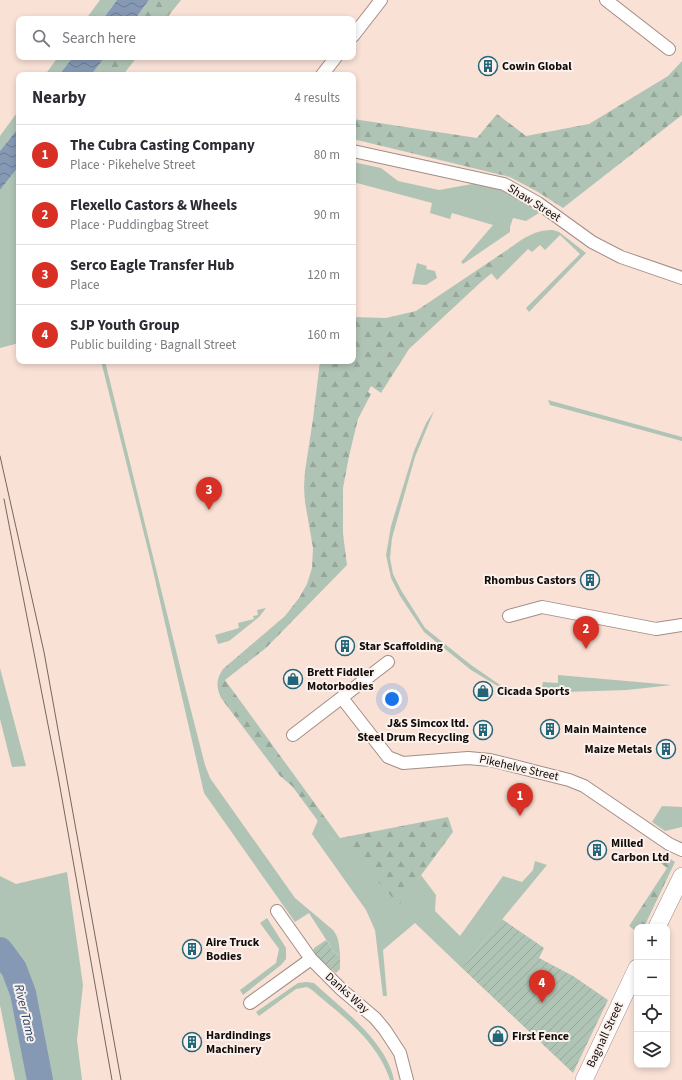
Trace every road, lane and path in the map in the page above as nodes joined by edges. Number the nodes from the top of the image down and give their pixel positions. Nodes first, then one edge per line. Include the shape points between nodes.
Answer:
1 (381, 0) edge
2 (606, 0) edge
3 (356, 32) edge
4 (669, 49) dead end
5 (334, 60) edge
6 (324, 72) edge
7 (356, 152) edge
8 (682, 278) edge
9 (509, 616) dead end
10 (682, 625) edge
11 (388, 662) dead end
12 (342, 698) junction
13 (294, 735) dead end
14 (682, 850) edge
15 (682, 876) edge
16 (277, 911) dead end
17 (658, 924) edge
18 (311, 959) junction
19 (634, 974) edge
20 (250, 1003) dead end
21 (408, 1080) edge
22 (584, 1080) edge

1 - 3 street
2 - 4 street
5 - 6 street
7 - 8 street, Shaw Street via 504,184 538,202 592,242 621,256
9 - 10 street via 542,608 656,629
11 - 12 street
12 - 13 street
12 - 14 street, Pikehelve Street via 388,757 403,764 468,758 490,760 569,780 584,786 669,844
15 - 17 street
16 - 18 street, Danks Way
18 - 20 street
18 - 21 street, Danks Way via 385,1030 400,1053
19 - 22 street, Bagnall Street

